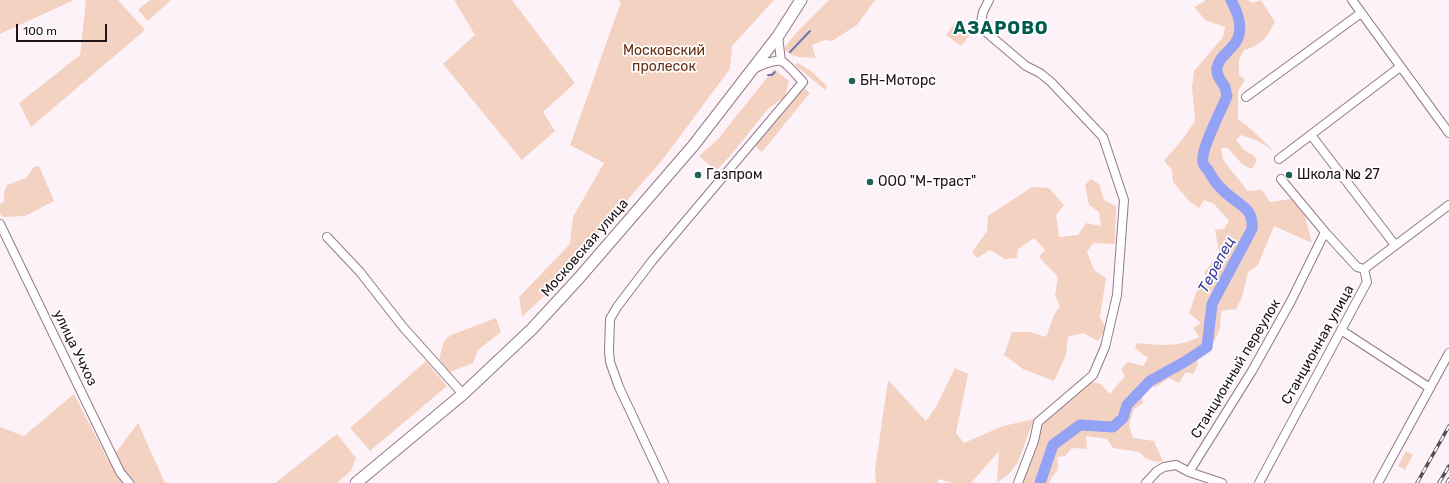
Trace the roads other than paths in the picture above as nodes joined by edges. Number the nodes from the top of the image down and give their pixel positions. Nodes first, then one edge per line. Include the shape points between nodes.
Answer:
1 (801, 0) edge
2 (989, 0) edge
3 (1352, 0) edge
4 (1361, 13) junction
5 (778, 36) junction
6 (781, 61) junction
7 (1400, 67) junction
8 (752, 69) junction
9 (1246, 97) dead end
10 (1449, 133) edge
11 (1311, 135) junction
12 (1279, 159) dead end
13 (1281, 179) dead end
14 (1449, 205) edge
15 (0, 224) edge
16 (1325, 232) junction
17 (327, 237) dead end
18 (1396, 245) junction
19 (1364, 269) junction
20 (1341, 330) junction
21 (1449, 352) edge
22 (1430, 388) junction
23 (463, 394) junction
24 (1190, 472) junction
25 (129, 483) edge
26 (356, 483) edge
27 (664, 483) edge
28 (1018, 483) edge
29 (1146, 483) edge
30 (1222, 483) edge
31 (1259, 483) edge
32 (1378, 483) edge

1 - 5 main road, Московская улица
2 - 28 street via 980,27 1026,66 1051,82 1103,137 1124,200 1116,295 1105,347 1093,375 1038,422 1034,441
3 - 4 street
4 - 7 street
4 - 9 street
5 - 6 street
5 - 8 main road, Московская улица
6 - 8 street
6 - 27 street via 803,82 652,262 610,319 610,362 618,387
7 - 10 street
7 - 11 street
8 - 23 main road, Московская улица via 693,146 579,278 532,329
11 - 12 street
11 - 18 street
13 - 16 street
14 - 18 street
15 - 25 street, улица Учхоз via 120,472
16 - 19 street via 1357,267
16 - 24 street, Станционный переулок via 1252,371
17 - 23 street via 360,272 403,327
18 - 19 street
19 - 20 street, Станционная улица via 1367,282
20 - 22 street
20 - 31 street, Станционная улица
21 - 22 street
22 - 32 street
23 - 26 main road, Московская улица
24 - 29 street via 1176,465 1164,467
24 - 30 street

